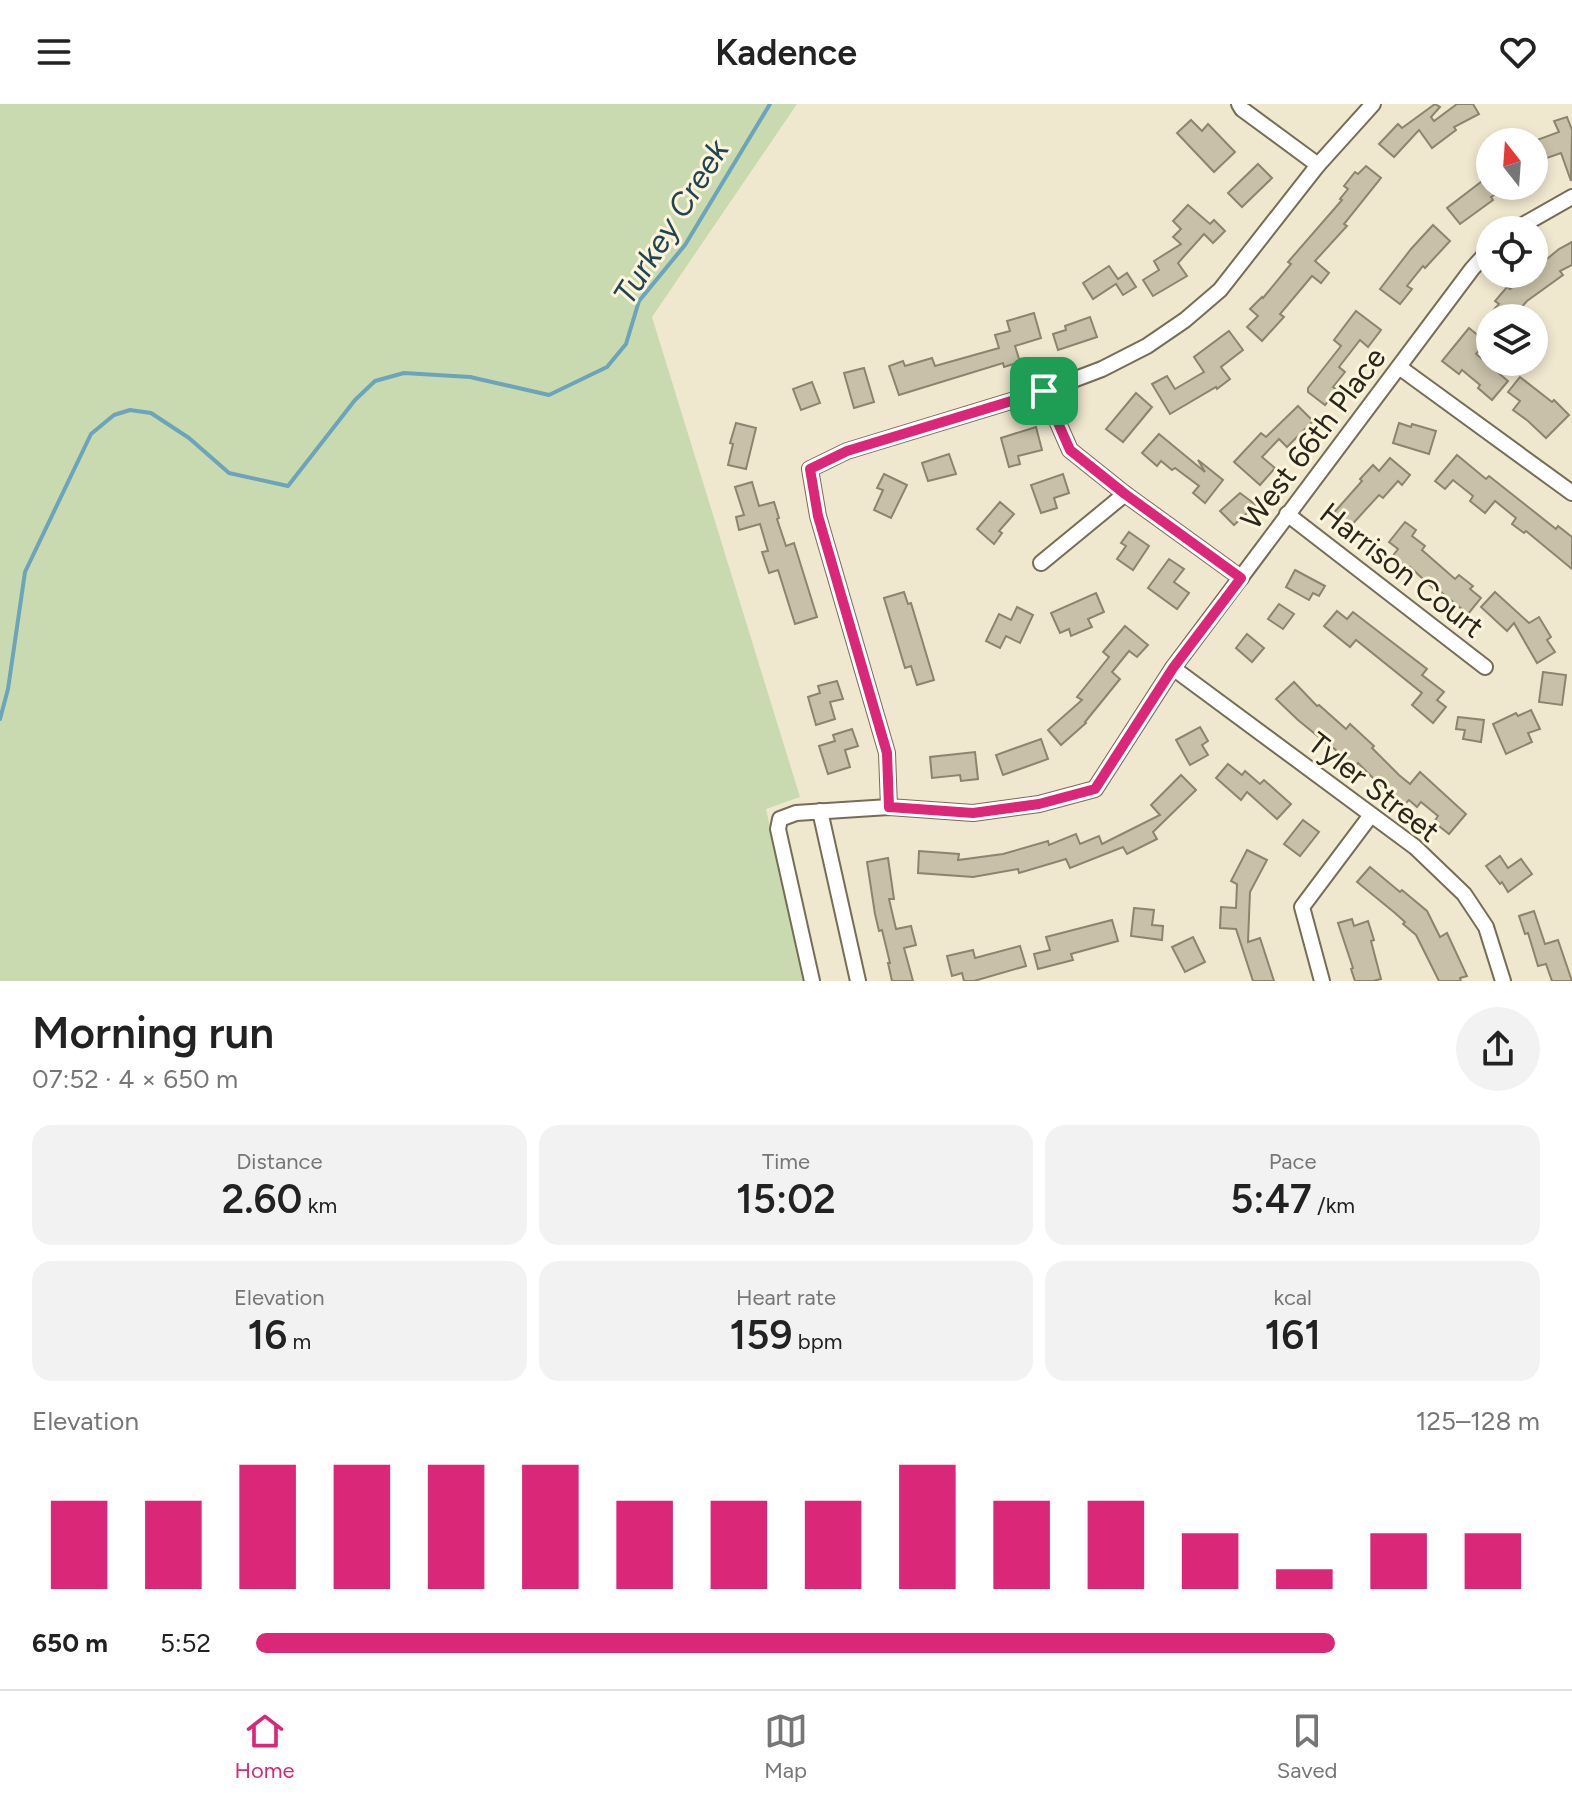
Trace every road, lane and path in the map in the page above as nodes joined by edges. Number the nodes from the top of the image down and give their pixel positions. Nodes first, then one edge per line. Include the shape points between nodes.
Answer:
1 (1239, 104) edge
2 (1373, 104) edge
3 (1318, 165) junction
4 (1572, 197) edge
5 (1539, 216) edge
6 (1476, 265) edge
7 (1399, 367) junction
8 (1044, 391) junction
9 (1570, 488) edge
10 (1125, 494) junction
11 (1287, 514) junction
12 (1041, 563) dead end
13 (1241, 578) junction
14 (1485, 667) dead end
15 (1173, 668) junction
16 (889, 807) junction
17 (820, 811) junction
18 (1371, 815) junction
19 (812, 981) edge
20 (858, 981) edge
21 (1322, 981) edge
22 (1503, 981) edge

1 - 3 street
2 - 3 street
3 - 8 street via 1220,290 1185,320 1147,346
4 - 5 street
6 - 7 street, West 66th Place
7 - 9 street
7 - 11 street, West 66th Place
8 - 10 street via 1070,450
8 - 16 street via 847,451 810,469 818,516 887,753
10 - 12 street
10 - 13 street
11 - 13 street, West 66th Place
11 - 14 street, Harrison Court
13 - 15 street, West 66th Place
15 - 16 street, West 66th Place via 1095,789 973,813
15 - 18 street, Tyler Street
16 - 17 street, West 66th Place
17 - 19 street, West 66th Place via 780,819 778,829
17 - 20 street
18 - 21 street via 1302,907
18 - 22 street, Tyler Street via 1415,847 1464,894 1486,927

